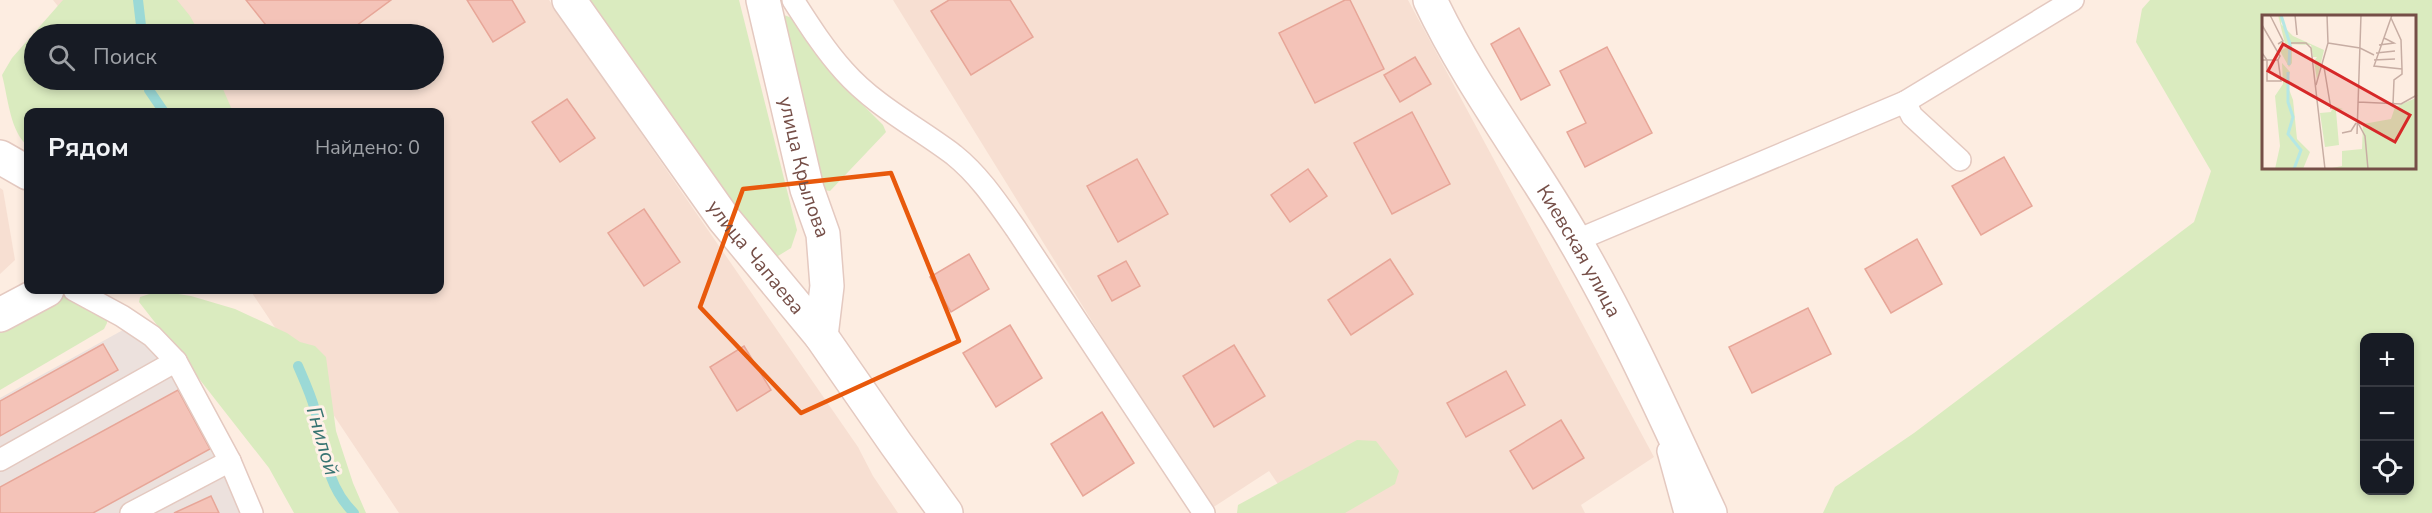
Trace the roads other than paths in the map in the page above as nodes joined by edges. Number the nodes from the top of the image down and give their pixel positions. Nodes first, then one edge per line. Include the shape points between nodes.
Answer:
1 (569, 0) edge
2 (763, 0) edge
3 (794, 0) edge
4 (1430, 0) edge
5 (2073, 0) edge
6 (1905, 102) junction
7 (0, 157) edge
8 (1960, 160) dead end
9 (24, 171) edge
10 (1575, 240) junction
11 (39, 294) edge
12 (81, 294) edge
13 (0, 315) edge
14 (821, 336) junction
15 (176, 361) junction
16 (1646, 376) junction
17 (0, 460) edge
18 (230, 461) junction
19 (131, 513) edge
20 (252, 513) edge
21 (946, 513) edge
22 (1204, 513) edge
23 (1685, 513) edge
24 (1710, 513) edge

1 - 14 street, улица Чапаева via 724,219
2 - 14 street, улица Крылова via 807,189 823,234 827,286
3 - 22 lane via 845,72 887,110 955,156 984,184
4 - 10 street, Киевская улица via 1473,80
5 - 6 lane
6 - 8 lane via 1912,116
6 - 10 lane
7 - 9 street
10 - 16 street, Киевская улица
11 - 13 street
12 - 15 lane via 152,336
14 - 21 street, улица Чапаева
15 - 17 lane
15 - 18 lane
16 - 23 lane
16 - 24 street, Киевская улица
18 - 19 lane
18 - 20 lane

